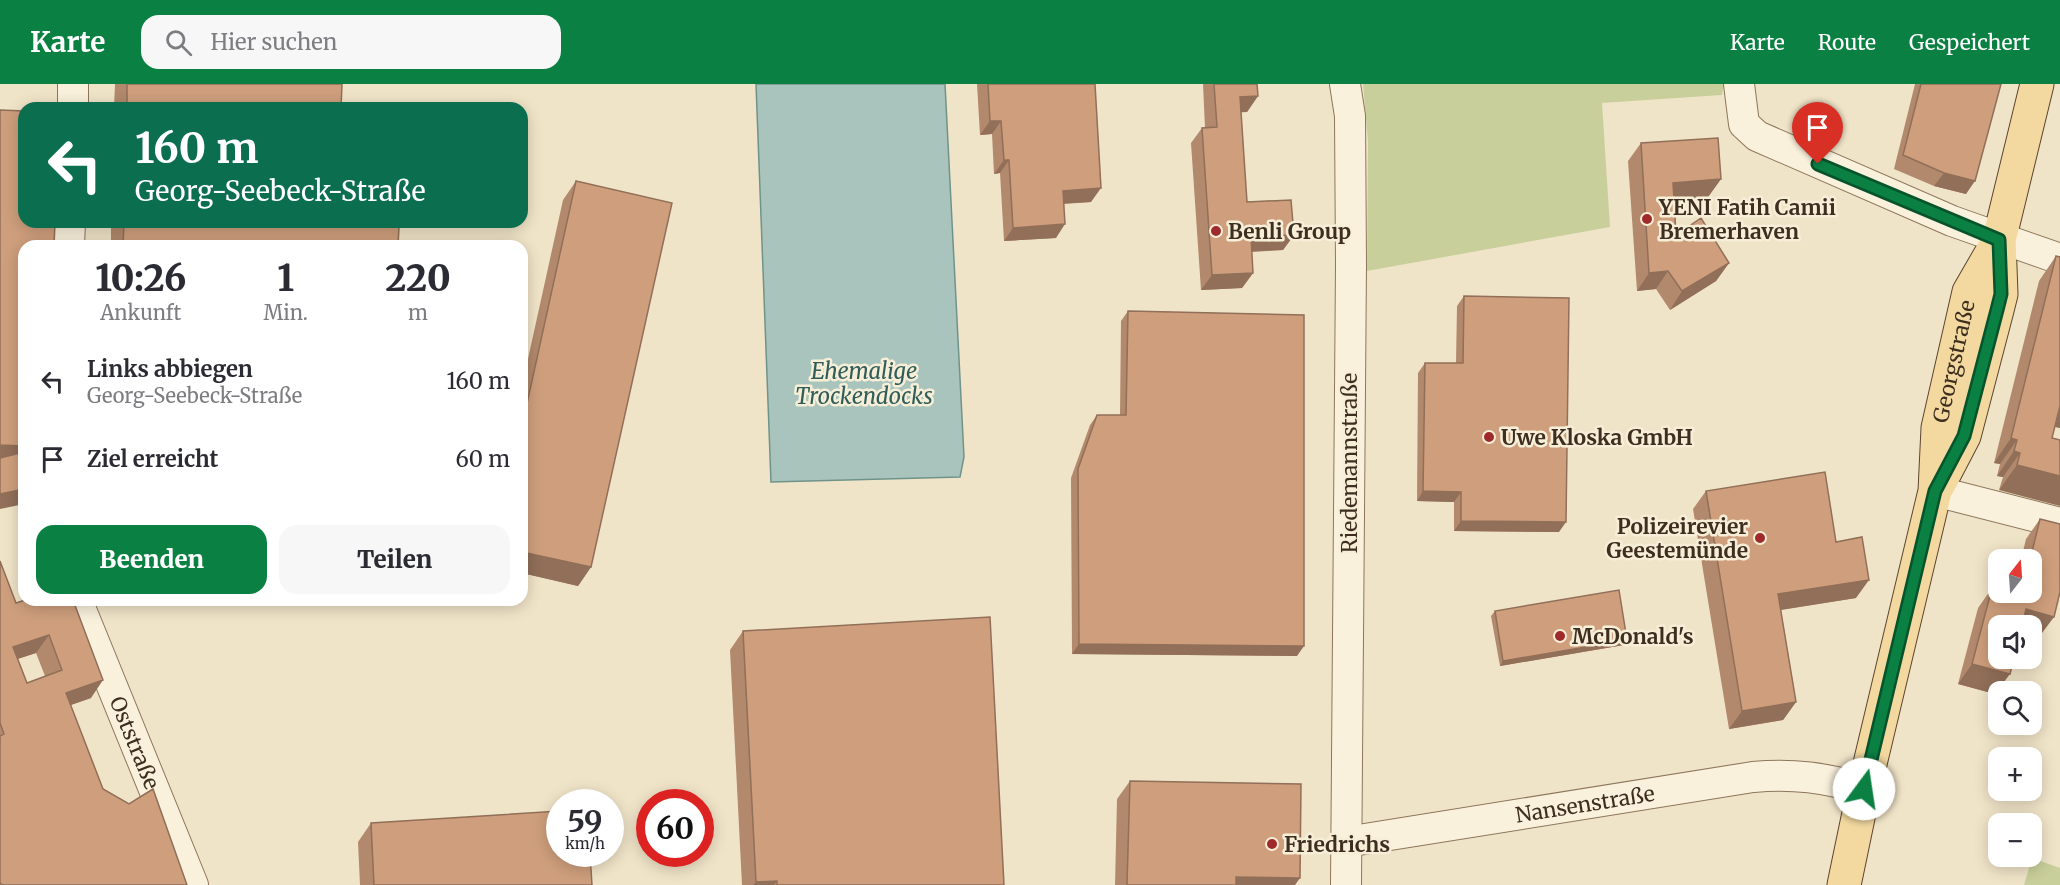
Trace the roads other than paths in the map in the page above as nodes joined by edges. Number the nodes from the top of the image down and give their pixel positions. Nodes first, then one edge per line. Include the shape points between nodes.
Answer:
1 (73, 84) edge
2 (1345, 84) edge
3 (1739, 84) edge
4 (2037, 84) edge
5 (73, 102) edge
6 (1999, 240) junction
7 (2060, 259) edge
8 (1935, 491) junction
9 (2060, 523) edge
10 (79, 606) edge
11 (1864, 789) junction
12 (1346, 842) junction
13 (194, 885) edge
14 (1346, 885) edge
15 (1844, 885) edge

1 - 5 street
2 - 12 street, Riedemannstraße via 1350,116 1351,265
3 - 6 street via 1744,124 1756,136
4 - 6 main road, Georgstraße
6 - 7 street
6 - 8 main road, Georgstraße via 2001,294 1997,310 1964,436
8 - 9 street
8 - 11 main road, Georgstraße
10 - 13 street, Oststraße
11 - 12 street, Nansenstraße via 1801,775 1753,777
11 - 15 main road, Georgstraße
12 - 14 street

